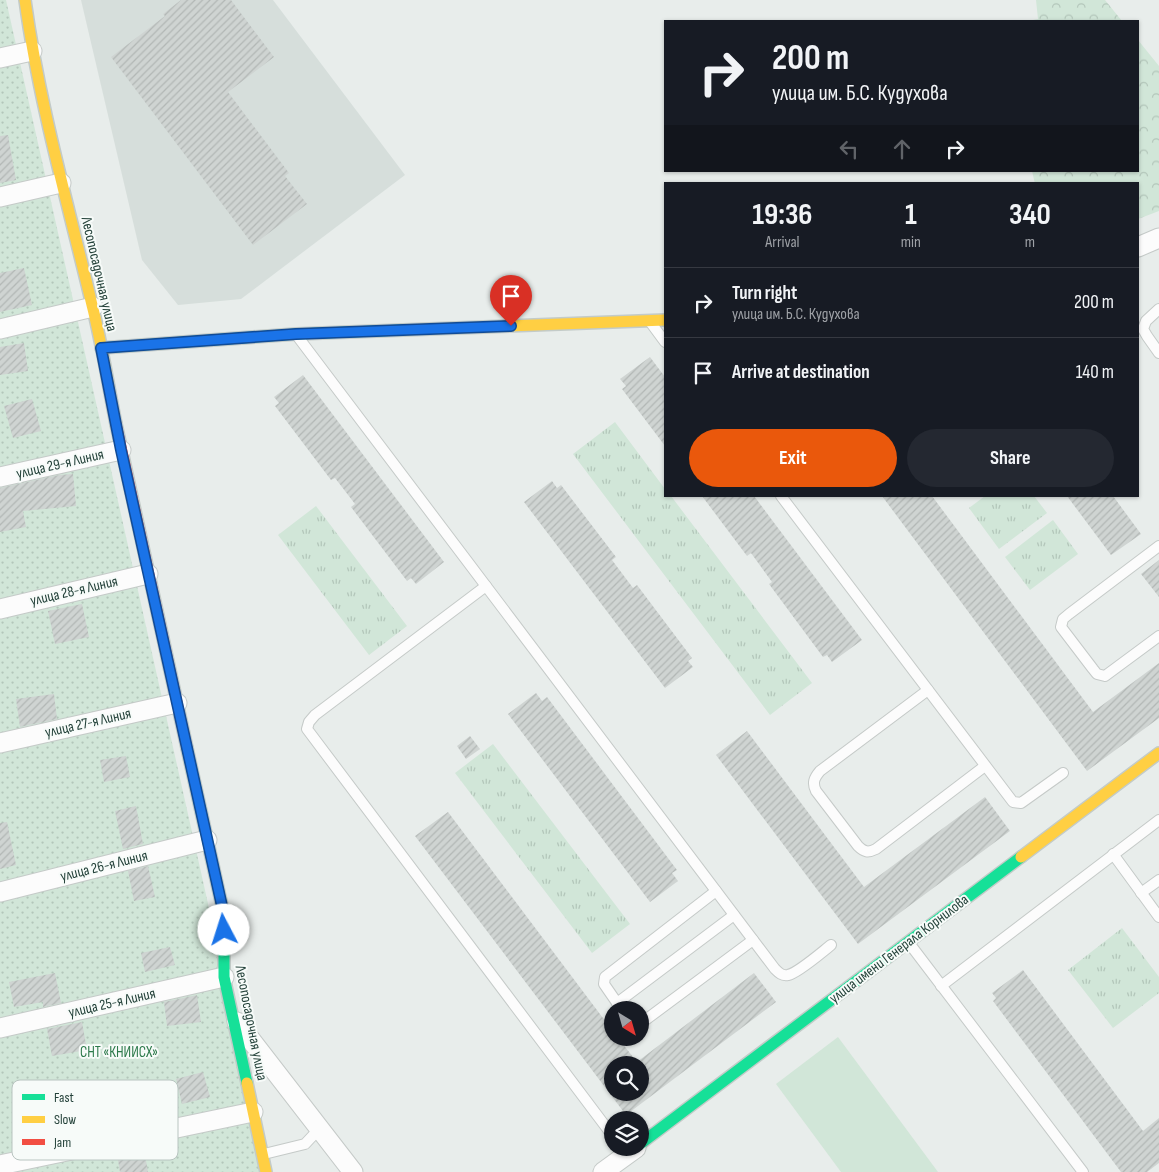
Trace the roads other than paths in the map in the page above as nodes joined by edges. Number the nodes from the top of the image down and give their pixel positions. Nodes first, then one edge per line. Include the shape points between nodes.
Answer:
1 (25, 0) edge
2 (32, 51) junction
3 (0, 58) edge
4 (62, 183) junction
5 (0, 197) edge
6 (1159, 238) edge
7 (1139, 248) edge
8 (93, 307) junction
9 (1159, 309) edge
10 (664, 320) edge
11 (649, 321) junction
12 (0, 329) edge
13 (296, 334) junction
14 (664, 341) edge
15 (101, 348) junction
16 (1159, 353) edge
17 (121, 450) junction
18 (0, 477) edge
19 (782, 497) edge
20 (1159, 546) edge
21 (148, 574) junction
22 (486, 586) junction
23 (0, 609) edge
24 (1159, 636) edge
25 (928, 690) junction
26 (177, 703) junction
27 (0, 744) edge
28 (1159, 753) edge
29 (986, 766) junction
30 (1063, 773) dead end
31 (1159, 820) edge
32 (207, 840) junction
33 (1113, 854) junction
34 (1159, 880) edge
35 (716, 891) junction
36 (0, 892) edge
37 (1141, 893) junction
38 (734, 915) junction
39 (1159, 917) edge
40 (753, 940) junction
41 (908, 942) junction
42 (831, 945) dead end
43 (224, 977) junction
44 (942, 986) junction
45 (616, 1001) edge
46 (627, 1001) edge
47 (232, 1015) junction
48 (649, 1017) edge
49 (0, 1028) edge
50 (253, 1112) junction
51 (604, 1124) edge
52 (178, 1128) edge
53 (320, 1128) junction
54 (649, 1135) edge
55 (262, 1155) junction
56 (622, 1156) edge
57 (24, 1160) edge
58 (0, 1165) edge
59 (266, 1172) edge
60 (352, 1172) edge
61 (603, 1172) edge
62 (1083, 1172) edge

1 - 2 street, Лесопосадочная улица
2 - 3 street
2 - 4 street, Лесопосадочная улица
4 - 5 street
4 - 8 street, Лесопосадочная улица
6 - 7 street
8 - 12 street
8 - 15 street, Лесопосадочная улица
9 - 16 lane via 1146,321 1144,329
10 - 11 street
11 - 13 street
11 - 14 lane
13 - 15 street
13 - 22 lane
15 - 17 street, Лесопосадочная улица
17 - 18 street, улица 29-я Линия
17 - 21 street, Лесопосадочная улица
19 - 25 lane
20 - 24 lane via 1069,614 1062,627 1097,674 1105,676
21 - 23 street, улица 28-я Линия
21 - 26 street, Лесопосадочная улица
22 - 35 lane
22 - 51 lane via 315,716 307,729
25 - 29 lane
25 - 29 lane via 815,778 813,785 858,846 870,852
26 - 27 street, улица 27-я Линия
26 - 32 street, Лесопосадочная улица
28 - 41 street, улица имени Генерала Корнилова
29 - 30 lane via 1014,802 1021,804
31 - 33 lane
32 - 36 street, улица 26-я Линия
32 - 43 street, Лесопосадочная улица via 224,915
33 - 37 lane
33 - 44 lane
34 - 37 lane
35 - 38 lane
35 - 45 lane via 605,977 604,984
37 - 39 lane
38 - 40 lane
38 - 46 lane
40 - 42 lane via 775,969 787,975
40 - 48 lane
41 - 44 lane
41 - 54 street, улица имени Генерала Корнилова
43 - 47 street, Лесопосадочная улица
43 - 49 street, улица 25-я Линия
44 - 62 lane
47 - 50 street, Лесопосадочная улица
47 - 53 street
50 - 52 street
50 - 55 street, Лесопосадочная улица
53 - 55 lane via 305,1144
53 - 60 street
55 - 59 street, Лесопосадочная улица
56 - 61 street, улица имени Генерала Корнилова
57 - 58 street

